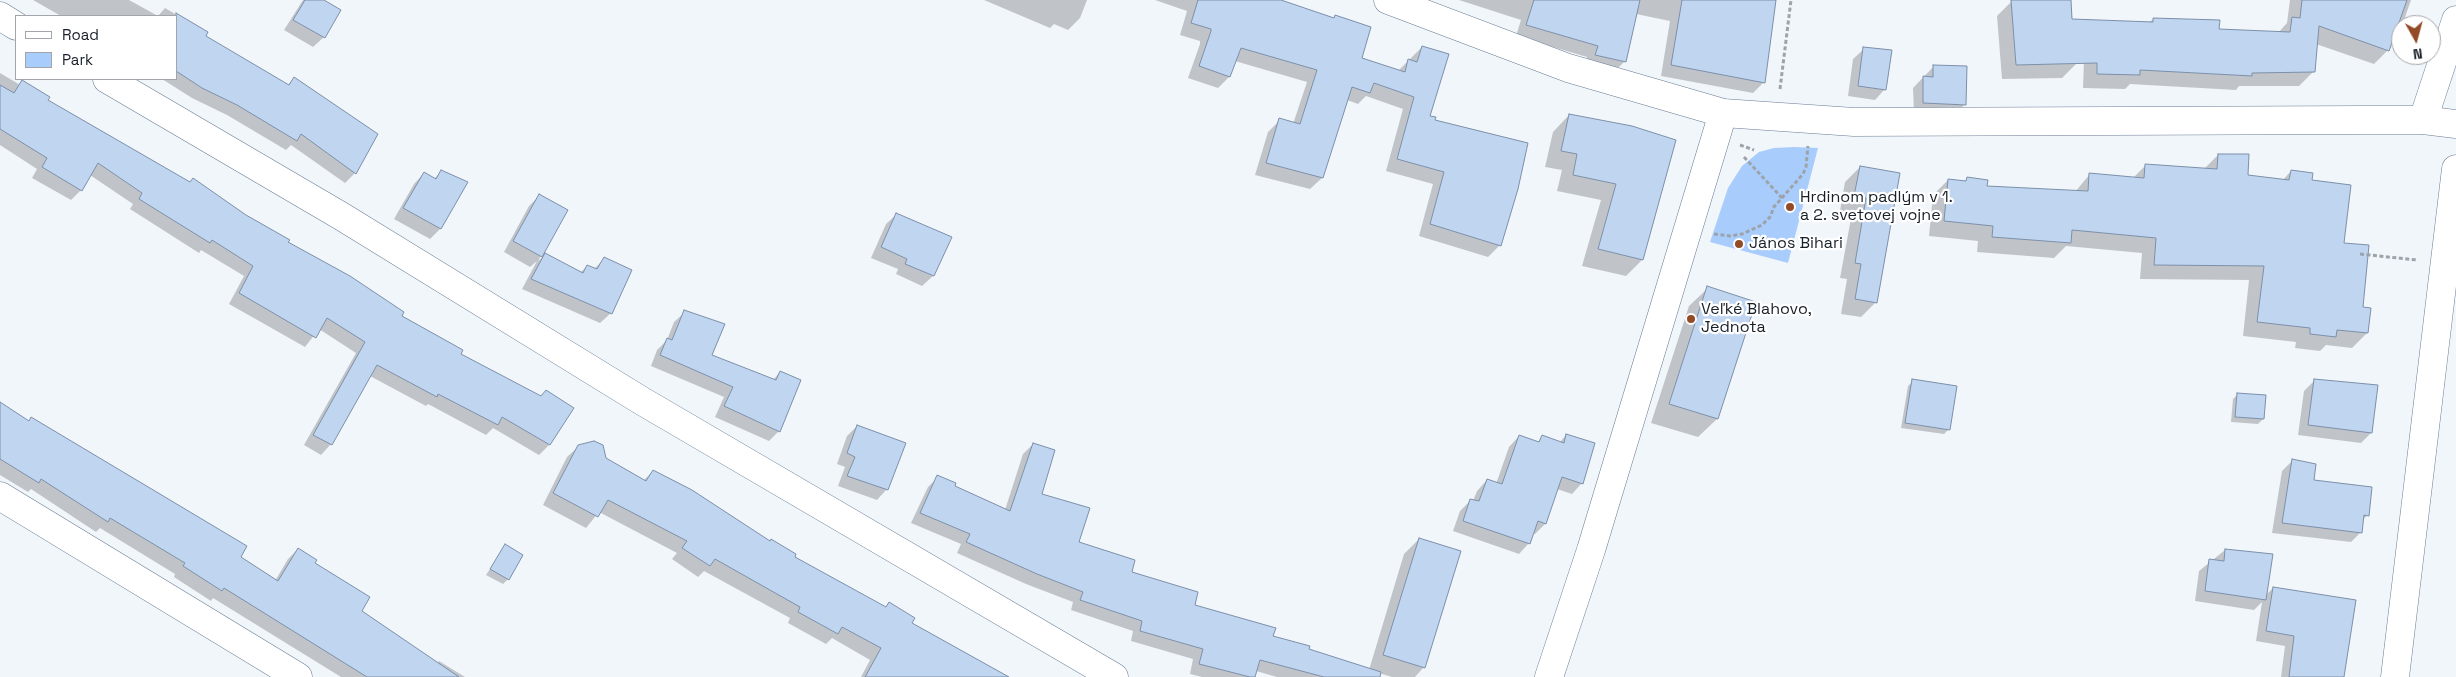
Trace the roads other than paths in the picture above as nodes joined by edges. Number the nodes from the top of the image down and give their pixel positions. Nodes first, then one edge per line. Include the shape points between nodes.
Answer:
1 (1388, 0) edge
2 (0, 16) edge
3 (2456, 20) edge
4 (15, 25) edge
5 (108, 80) edge
6 (1723, 113) junction
7 (2423, 120) junction
8 (2456, 124) edge
9 (2456, 169) edge
10 (0, 496) edge
11 (298, 677) edge
12 (1114, 677) edge
13 (1550, 677) edge
14 (2395, 677) edge

1 - 6 street via 1568,68
2 - 4 street
3 - 7 street
5 - 12 street via 341,216 650,406
6 - 7 street via 1854,122
6 - 13 street
7 - 8 street
9 - 14 street
10 - 11 street

